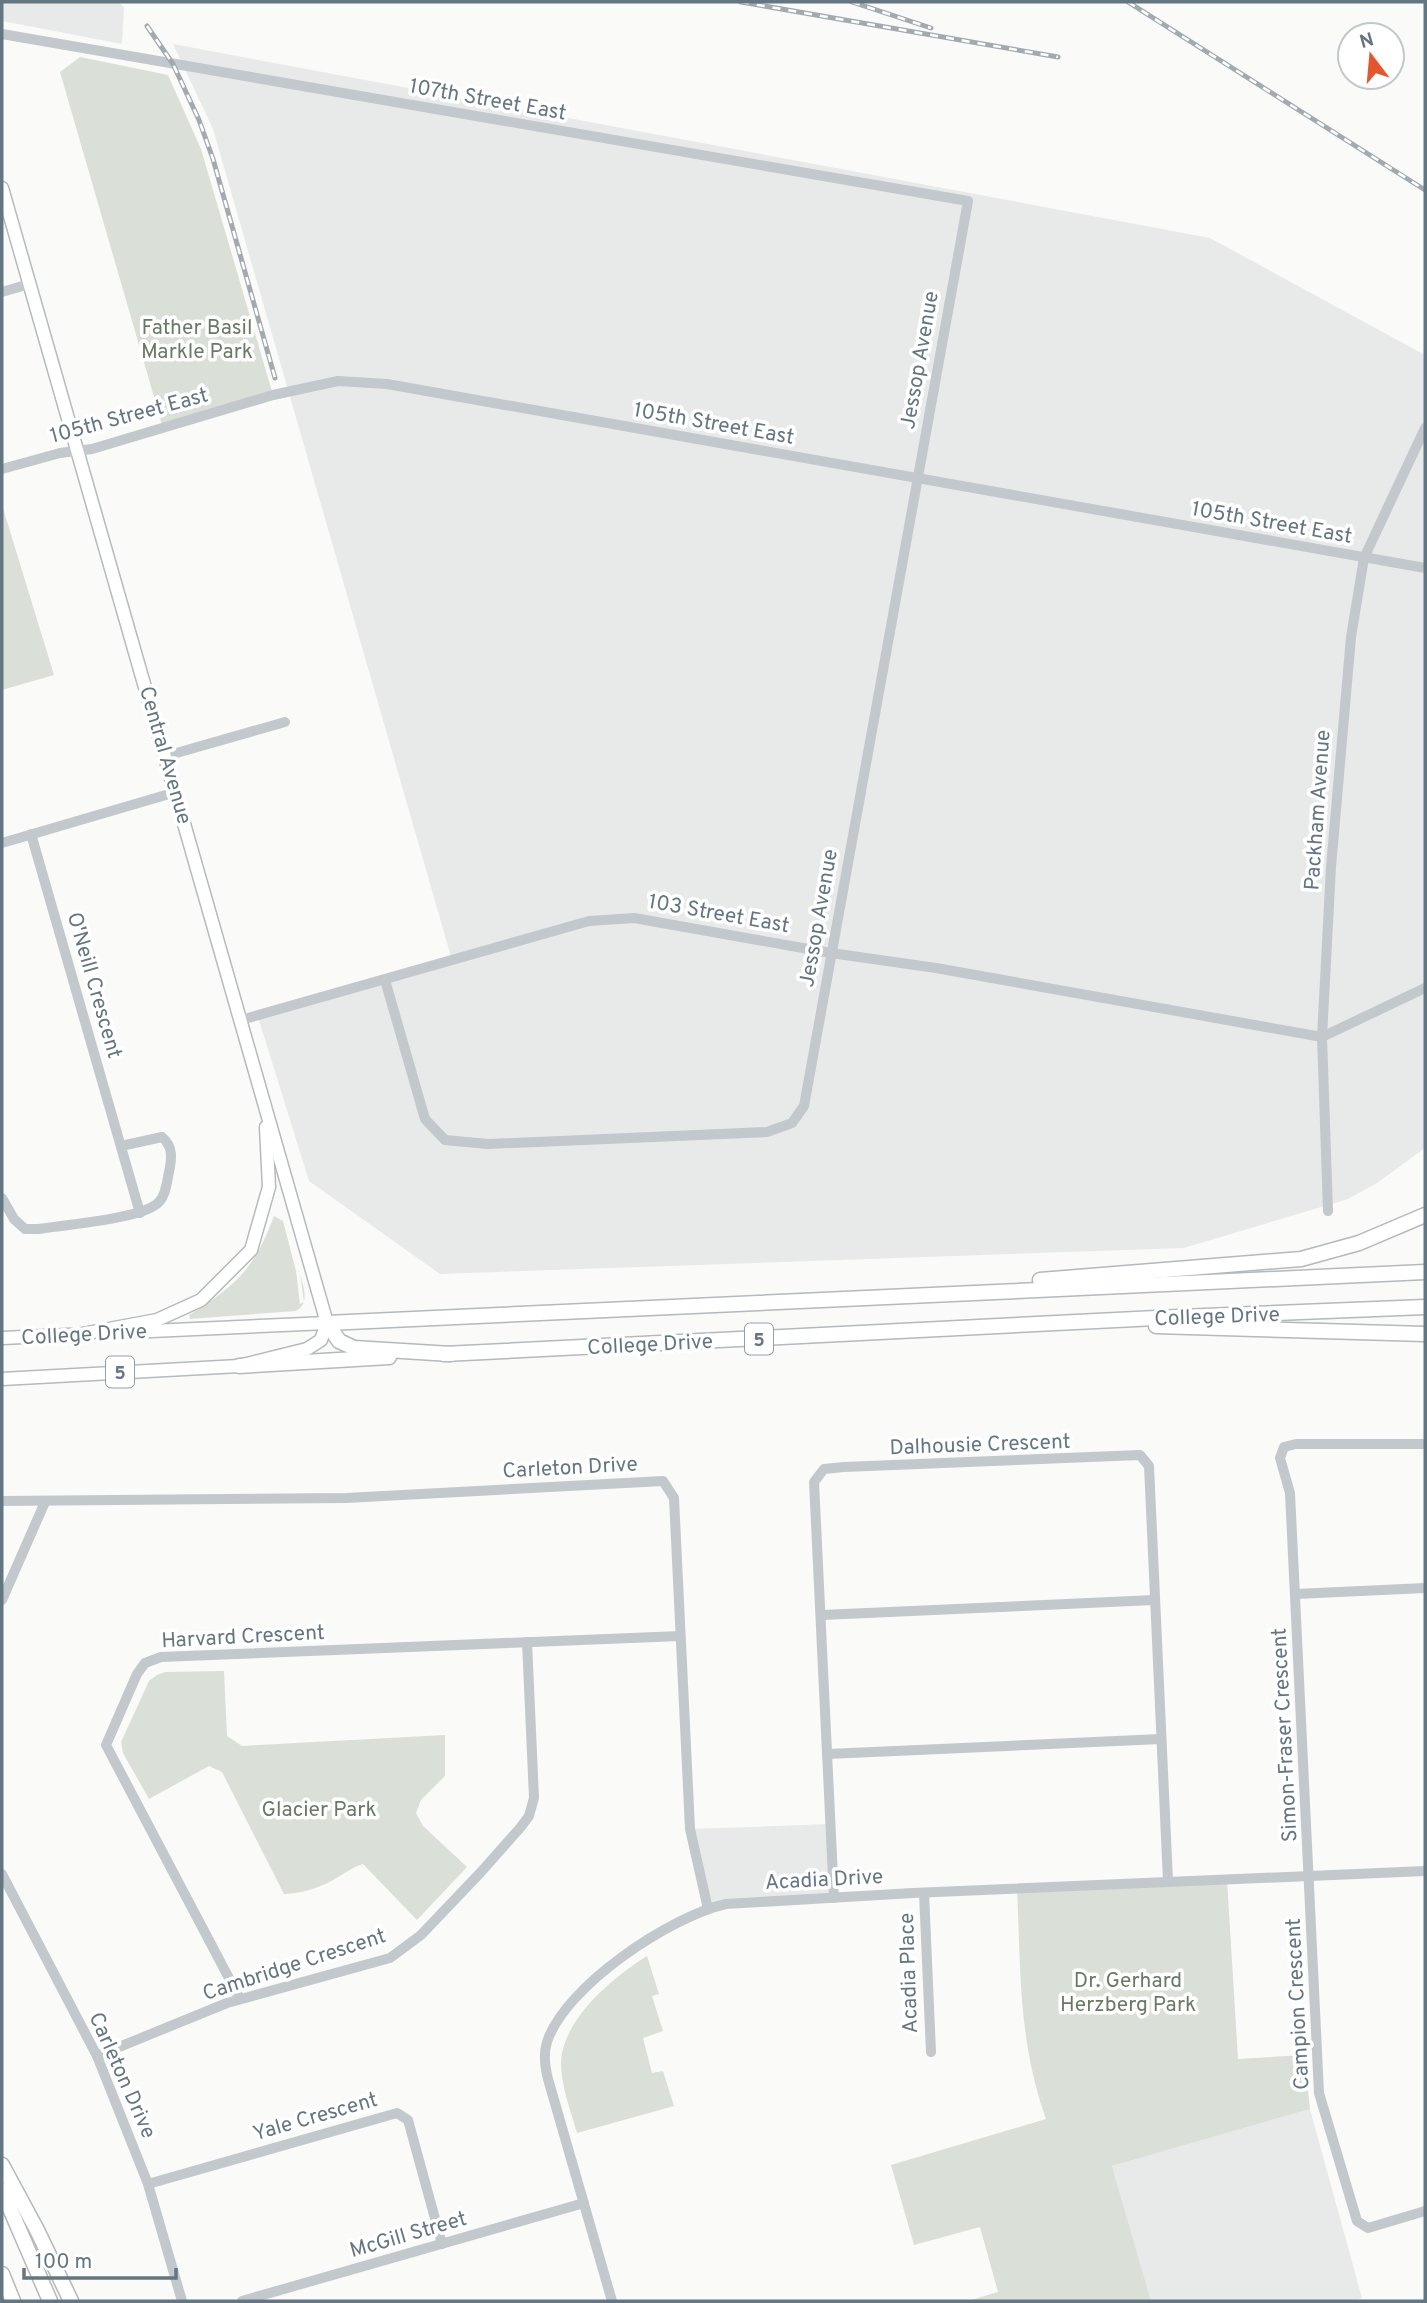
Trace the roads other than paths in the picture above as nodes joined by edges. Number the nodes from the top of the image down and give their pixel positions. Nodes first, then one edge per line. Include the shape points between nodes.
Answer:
1 (2, 34) edge
2 (2, 188) edge
3 (968, 201) joint
4 (29, 284) junction
5 (2, 292) edge
6 (1425, 428) edge
7 (78, 450) junction
8 (2, 470) edge
9 (917, 479) junction
10 (1364, 558) junction
11 (1425, 568) edge
12 (285, 722) dead end
13 (166, 756) junction
14 (176, 792) junction
15 (32, 834) junction
16 (2, 843) edge
17 (831, 953) junction
18 (385, 980) junction
19 (1425, 988) edge
20 (241, 1020) junction
21 (1322, 1037) junction
22 (265, 1106) junction
23 (121, 1146) junction
24 (2, 1198) edge
25 (1328, 1211) dead end
26 (140, 1213) junction
27 (1425, 1215) edge
28 (1425, 1272) edge
29 (976, 1292) junction
30 (1425, 1307) edge
31 (327, 1323) junction
32 (1067, 1324) junction
33 (82, 1334) junction
34 (1425, 1334) edge
35 (2, 1338) edge
36 (451, 1354) junction
37 (239, 1366) junction
38 (2, 1379) edge
39 (1425, 1444) edge
40 (2, 1501) edge
41 (45, 1502) junction
42 (1425, 1588) edge
43 (1296, 1594) junction
44 (2, 1600) edge
45 (1154, 1600) junction
46 (822, 1615) junction
47 (680, 1636) junction
48 (527, 1642) junction
49 (1161, 1739) junction
50 (828, 1754) junction
51 (1425, 1871) edge
52 (2, 1874) edge
53 (1309, 1875) junction
54 (1168, 1881) junction
55 (924, 1893) junction
56 (834, 1898) junction
57 (708, 1909) junction
58 (240, 1999) junction
59 (931, 2052) dead end
60 (97, 2056) junction
61 (2, 2165) edge
62 (148, 2184) junction
63 (2, 2190) edge
64 (584, 2203) junction
65 (1425, 2211) edge
66 (442, 2244) junction
67 (2, 2274) edge
68 (13, 2301) edge
69 (50, 2301) edge
70 (71, 2301) edge
71 (182, 2301) edge
72 (242, 2301) edge
73 (612, 2301) edge

1 - 3 street, 107th Street East
2 - 4 main road, Central Avenue
3 - 9 street, Jessop Avenue
4 - 5 street
4 - 7 main road, Central Avenue
6 - 10 street, Packham Avenue
7 - 8 street, 105th Street East
7 - 9 street, 105th Street East via 264,397 338,381 387,384
7 - 13 main road, Central Avenue
9 - 10 street, 105th Street East
9 - 17 street, Jessop Avenue
10 - 11 street, 105th Street East
10 - 21 street, Packham Avenue via 1341,743
12 - 13 street
13 - 14 main road, Central Avenue
14 - 15 street
14 - 20 main road, Central Avenue
15 - 16 street
15 - 23 street, O'Neill Crescent
17 - 18 street, 103 Street East via 634,918 600,920
17 - 18 street, Jessop Avenue via 804,1107 792,1123 767,1132 488,1144 446,1140 425,1119
17 - 21 street, 103 Street East
18 - 20 street, 103 Street East
19 - 21 street
20 - 22 main road, Central Avenue
21 - 25 street, Packham Avenue
22 - 31 main road, Central Avenue
22 - 33 main road via 269,1187 251,1250 201,1300 157,1320
23 - 26 street, O'Neill Crescent
23 - 26 street via 162,1137 170,1149 165,1191 159,1202
24 - 26 street via 25,1229
27 - 29 highway via 1359,1243 1300,1259 1008,1283
28 - 29 highway, College Drive / 5
29 - 31 highway, College Drive / 5
30 - 32 highway, College Drive / 5
31 - 33 main road, College Drive / 5
31 - 36 highway via 339,1341 354,1348
31 - 37 main road via 321,1340 307,1349
32 - 34 highway
32 - 36 highway, College Drive / 5
33 - 35 main road, College Drive / 5
36 - 37 highway, College Drive / 5
37 - 38 main road, College Drive / 5
39 - 43 street, Simon-Fraser Crescent via 1284,1447 1280,1458 1290,1493
40 - 41 street, Carleton Drive
41 - 44 street
41 - 47 street, Carleton Drive via 346,1498 663,1481 674,1498
42 - 43 street
43 - 53 street, Simon-Fraser Crescent
45 - 46 street
45 - 46 street, Dalhousie Crescent via 1149,1466 1139,1455 844,1467 824,1469 814,1482
45 - 49 street, Dalhousie Crescent
46 - 50 street, Dalhousie Crescent
47 - 48 street, Harvard Crescent
47 - 57 street, Carleton Drive via 690,1829
48 - 58 street, Cambridge Crescent via 534,1798 520,1828 425,1931 390,1958
48 - 58 street, Harvard Crescent via 161,1657 145,1663 106,1745
49 - 50 street
49 - 54 street, Dalhousie Crescent
50 - 56 street, Dalhousie Crescent
51 - 53 street, Acadia Drive
52 - 60 street, Carleton Drive
53 - 54 street, Acadia Drive
53 - 65 street, Campion Crescent via 1319,2093 1357,2221 1368,2228
54 - 55 street, Acadia Drive
55 - 56 street, Acadia Drive
55 - 59 street, Acadia Place
56 - 57 street, Acadia Drive
57 - 64 street, Acadia Drive via 621,1956 548,2038 548,2079
58 - 60 street, Cambridge Crescent
60 - 62 street, Carleton Drive
61 - 70 highway
62 - 66 street, Yale Crescent via 397,2113 408,2120
62 - 71 street, Carleton Drive
63 - 69 highway
64 - 66 street, McGill Street
64 - 73 street, Acadia Drive
66 - 72 street, McGill Street
67 - 68 highway

